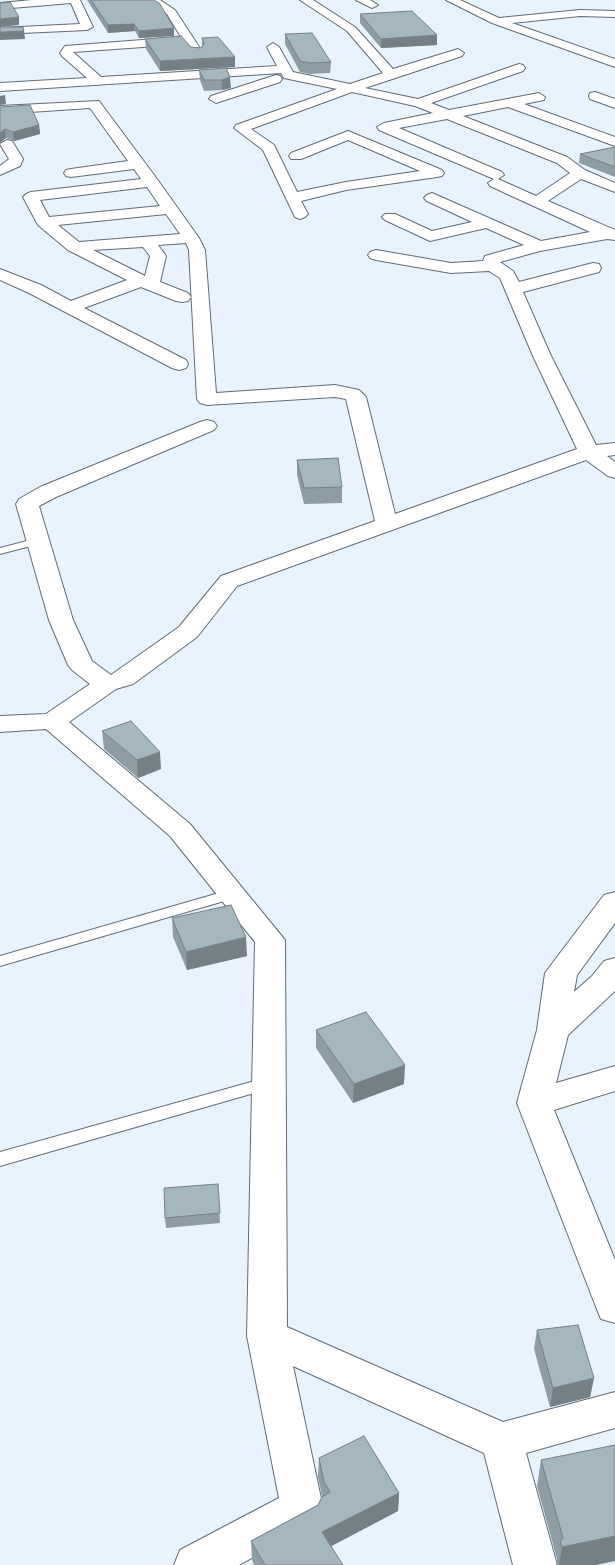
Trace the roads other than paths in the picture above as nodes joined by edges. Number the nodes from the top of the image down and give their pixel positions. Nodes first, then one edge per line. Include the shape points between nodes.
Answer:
1 (74, 0) edge
2 (152, 0) edge
3 (305, 0) edge
4 (451, 0) edge
5 (4, 6) edge
6 (615, 14) edge
7 (496, 21) junction
8 (25, 30) junction
9 (0, 31) edge
10 (189, 40) junction
11 (445, 42) dead end
12 (273, 46) dead end
13 (572, 48) junction
14 (615, 50) edge
15 (458, 53) junction
16 (615, 63) edge
17 (520, 68) dead end
18 (237, 71) junction
19 (287, 72) junction
20 (210, 73) junction
21 (391, 74) junction
22 (97, 80) junction
23 (0, 87) edge
24 (244, 90) junction
25 (356, 90) junction
26 (595, 96) dead end
27 (539, 97) dead end
28 (216, 99) dead end
29 (508, 102) junction
30 (419, 103) junction
31 (615, 104) edge
32 (0, 110) edge
33 (448, 115) junction
34 (2, 142) edge
35 (615, 142) edge
36 (269, 148) junction
37 (296, 156) junction
38 (138, 164) junction
39 (312, 166) dead end
40 (478, 166) junction
41 (0, 171) edge
42 (437, 173) junction
43 (580, 173) junction
44 (60, 175) dead end
45 (329, 176) dead end
46 (152, 182) junction
47 (346, 186) junction
48 (615, 188) edge
49 (293, 198) junction
50 (432, 198) dead end
51 (537, 202) junction
52 (171, 209) junction
53 (300, 214) dead end
54 (390, 217) dead end
55 (44, 222) junction
56 (487, 223) junction
57 (611, 235) edge
58 (191, 238) junction
59 (146, 240) junction
60 (539, 246) junction
61 (74, 247) junction
62 (376, 255) dead end
63 (492, 266) junction
64 (592, 268) dead end
65 (0, 274) edge
66 (146, 282) junction
67 (513, 288) junction
68 (182, 297) dead end
69 (70, 307) junction
70 (179, 364) dead end
71 (207, 426) dead end
72 (615, 449) edge
73 (589, 452) junction
74 (615, 472) edge
75 (387, 524) junction
76 (38, 541) junction
77 (0, 551) edge
78 (107, 684) junction
79 (52, 721) junction
80 (0, 724) edge
81 (233, 894) junction
82 (615, 902) edge
83 (0, 961) edge
84 (615, 969) edge
85 (553, 1030) junction
86 (615, 1078) edge
87 (269, 1083) junction
88 (534, 1103) junction
89 (0, 1159) edge
90 (615, 1307) edge
91 (267, 1336) junction
92 (615, 1410) edge
93 (502, 1441) junction
94 (196, 1565) edge
95 (535, 1565) edge

1 - 5 street
1 - 8 street via 89,30
2 - 10 street via 170,12
3 - 21 street via 351,29
4 - 7 street
5 - 8 street
6 - 7 street via 580,13
7 - 13 street
8 - 9 street
10 - 20 street
10 - 22 street via 70,49 66,53
11 - 15 street
12 - 19 street
13 - 14 street
13 - 16 street
15 - 21 street
15 - 25 street via 461,58
17 - 30 street
18 - 19 street
18 - 20 street
18 - 24 street
19 - 24 street
19 - 25 street
20 - 22 street
21 - 25 street
22 - 23 street
24 - 28 street
25 - 30 street
25 - 36 street via 247,133
26 - 31 street
27 - 29 street
29 - 33 street
29 - 35 street
30 - 33 street
32 - 38 street via 94,104
33 - 40 street via 384,127
33 - 43 street via 562,160
34 - 41 street via 16,159 9,168
36 - 37 street
36 - 49 street
37 - 39 street
37 - 42 street via 348,135
38 - 44 street
38 - 46 street
40 - 42 street
40 - 51 street
42 - 47 street
43 - 48 street
43 - 51 street
45 - 47 street
46 - 52 street
46 - 55 street via 31,197
47 - 49 street
49 - 53 street
50 - 56 street
51 - 57 street
52 - 55 street
52 - 58 street
54 - 56 street via 430,236
55 - 61 street
56 - 60 street
57 - 60 street
58 - 59 street
58 - 75 street via 197,250 207,399 335,391 352,394 356,397
59 - 61 street
59 - 66 street via 158,256
60 - 63 street via 490,259
61 - 66 street
62 - 63 street via 451,268
63 - 67 street via 507,276
64 - 67 street
65 - 69 street
66 - 68 street
66 - 69 street
67 - 73 street
69 - 70 street
71 - 76 street via 48,492 27,504
72 - 73 street
73 - 74 street
73 - 75 street
75 - 78 street via 229,581 188,632 124,679
76 - 77 lane
76 - 78 street via 61,620 81,665
78 - 79 street
79 - 80 street
79 - 81 street via 180,830
81 - 83 lane
81 - 87 street via 270,940
82 - 85 street via 561,973
84 - 85 street
85 - 88 street
86 - 88 street
87 - 89 lane
87 - 91 street
88 - 90 street
91 - 93 street
91 - 94 street via 302,1508
92 - 93 street
93 - 95 street

